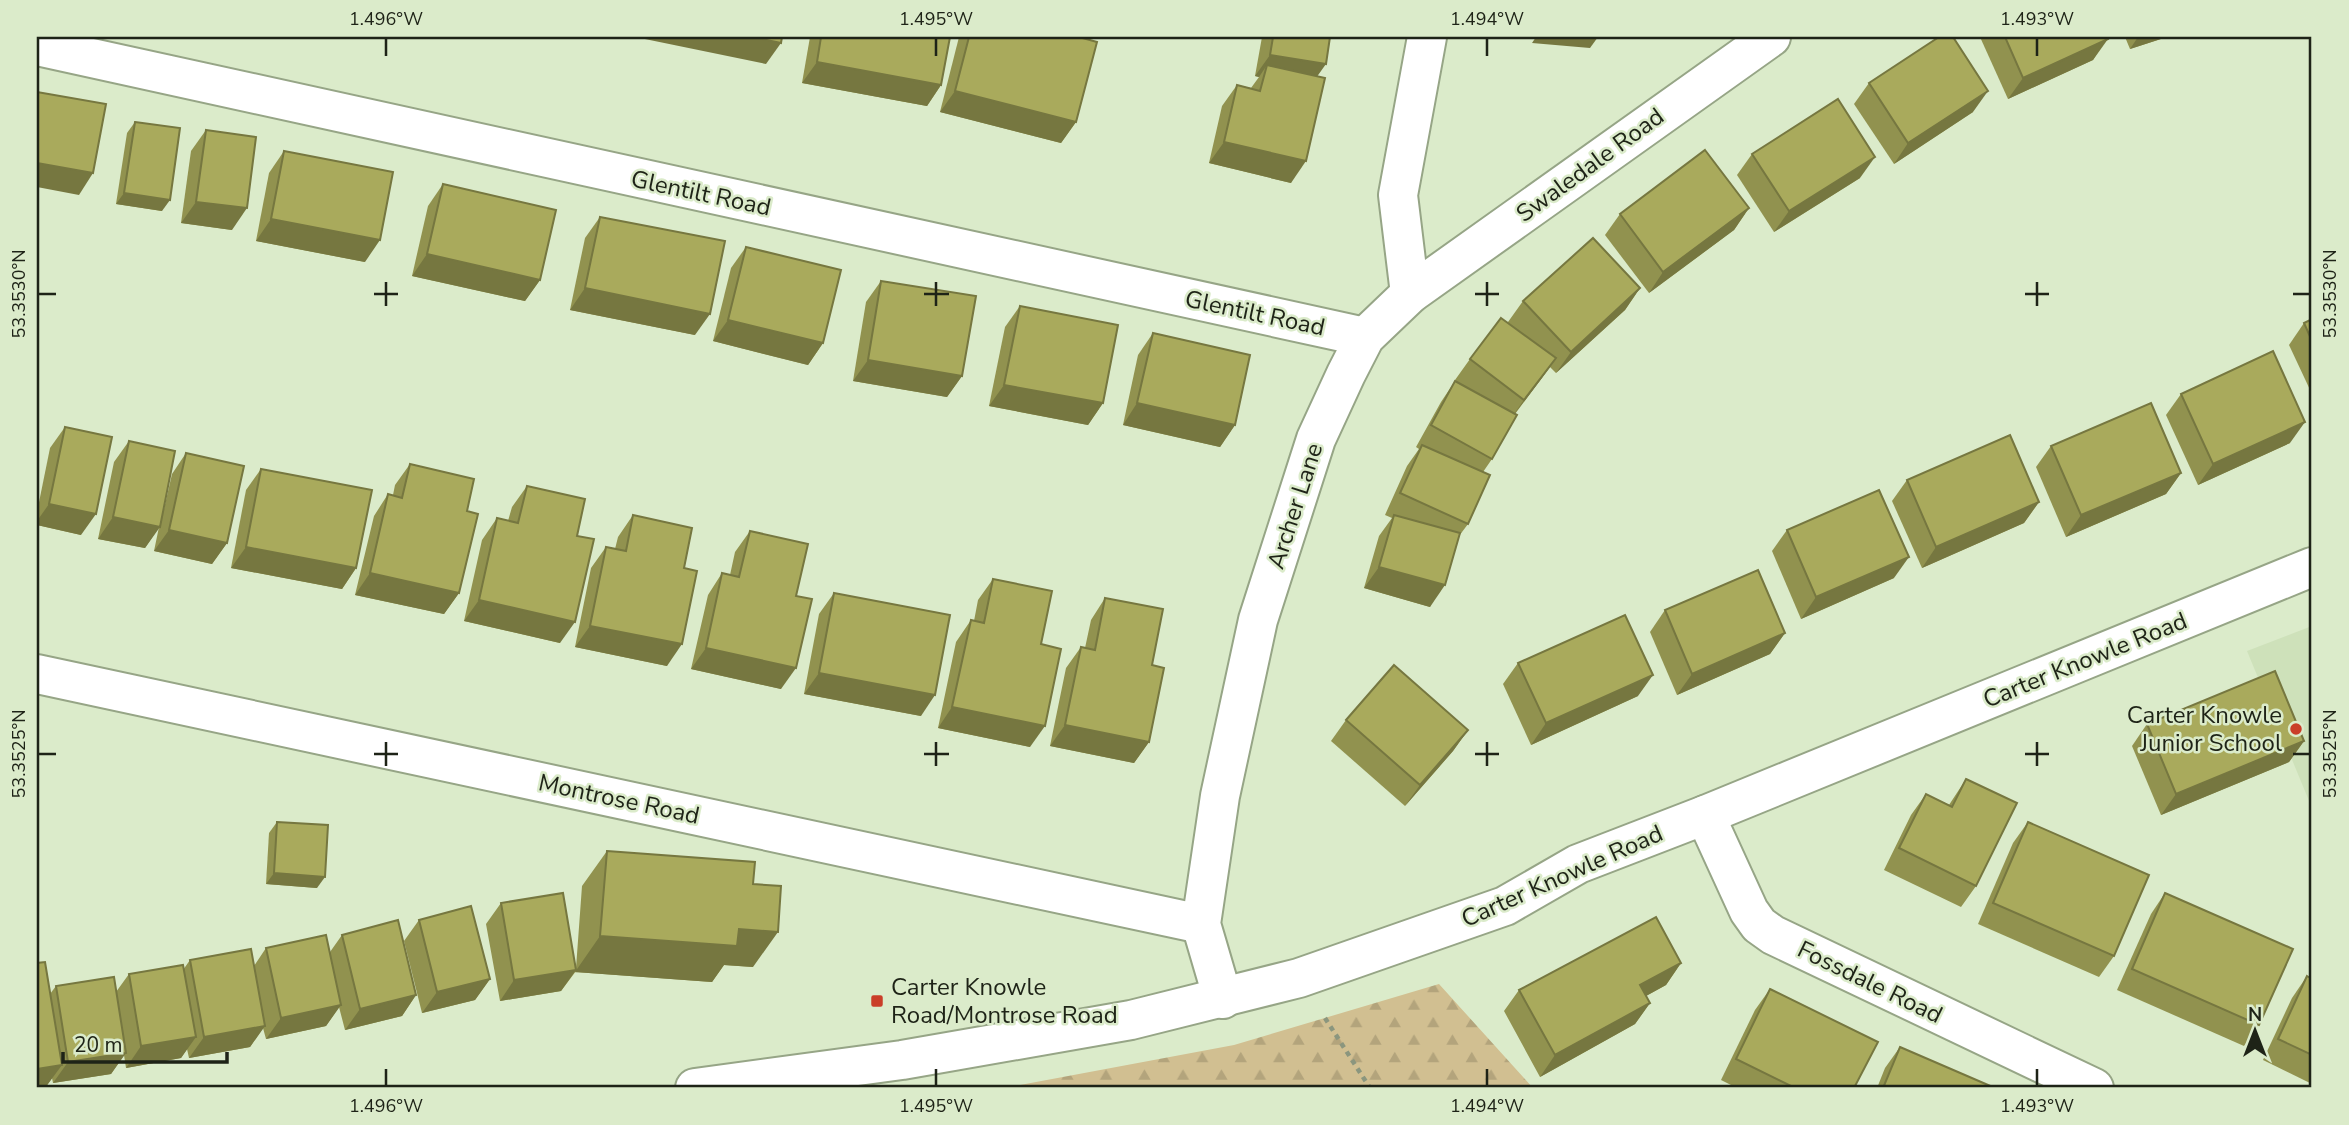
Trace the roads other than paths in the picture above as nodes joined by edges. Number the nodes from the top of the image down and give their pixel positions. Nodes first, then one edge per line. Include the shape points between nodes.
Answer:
1 (1427, 37) edge
2 (1771, 37) edge
3 (37, 46) edge
4 (1410, 294) junction
5 (1365, 337) junction
6 (2312, 567) edge
7 (37, 674) edge
8 (1705, 816) junction
9 (1201, 924) junction
10 (1223, 999) junction
11 (695, 1088) edge
12 (2094, 1088) edge

1 - 4 street via 1398,195
2 - 4 street, Swaledale Road
3 - 5 street, Glentilt Road
4 - 5 street, Archer Lane
5 - 9 street, Archer Lane via 1316,439 1258,620 1220,796
6 - 8 street, Carter Knowle Road
7 - 9 street, Montrose Road
8 - 10 street, Carter Knowle Road via 1578,864 1505,906 1299,978
8 - 12 street, Fossdale Road via 1749,911 1773,935
9 - 10 street, Archer Lane
10 - 11 street, Carter Knowle Road via 902,1060

